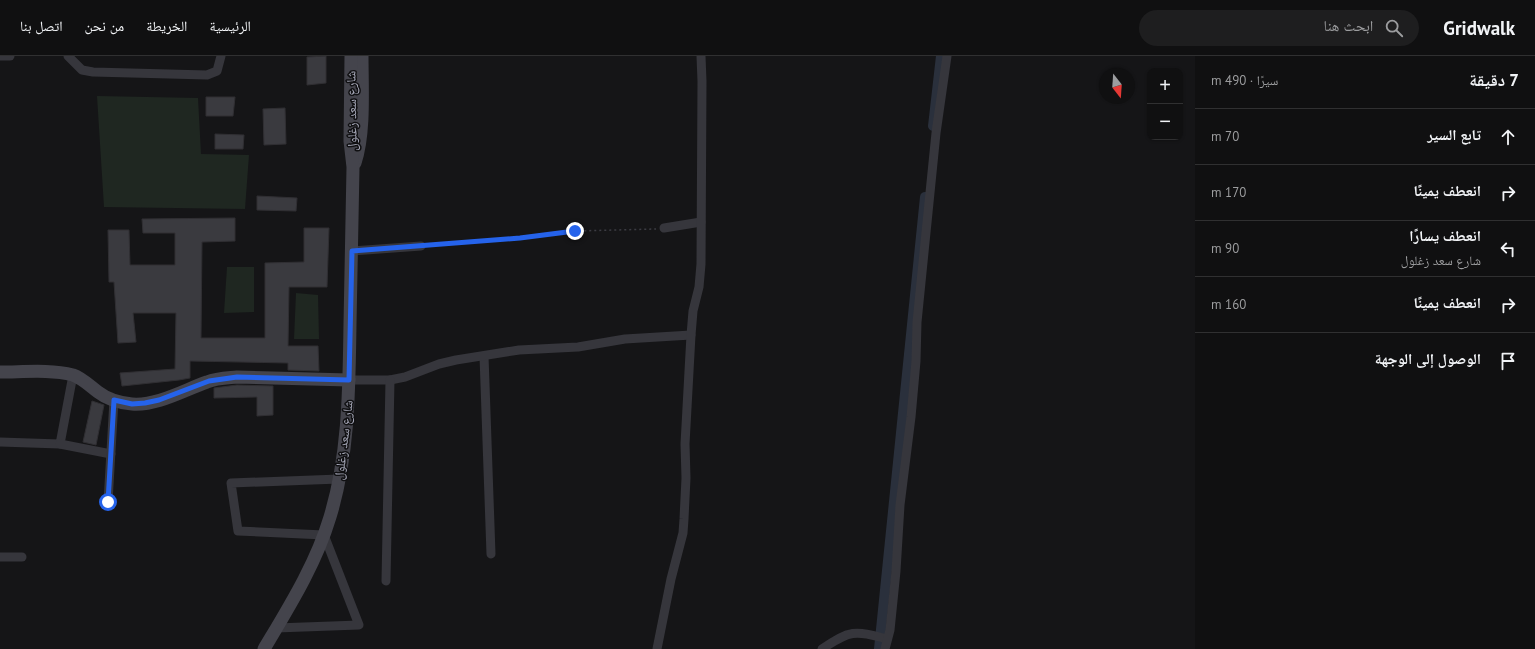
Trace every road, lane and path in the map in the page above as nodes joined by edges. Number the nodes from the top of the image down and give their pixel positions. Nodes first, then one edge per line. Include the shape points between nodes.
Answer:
1 (0, 56) edge
2 (10, 56) edge
3 (68, 56) edge
4 (221, 56) edge
5 (351, 56) edge
6 (362, 56) edge
7 (701, 56) edge
8 (946, 56) edge
9 (353, 167) junction
10 (701, 222) junction
11 (664, 228) joint
12 (421, 246) joint
13 (352, 251) junction
14 (691, 335) junction
15 (484, 356) junction
16 (0, 372) edge
17 (73, 376) junction
18 (349, 380) junction
19 (390, 380) junction
20 (114, 400) junction
21 (0, 442) edge
22 (60, 444) junction
23 (111, 454) junction
24 (339, 479) junction
25 (108, 502) dead end
26 (324, 535) junction
27 (491, 554) dead end
28 (0, 557) edge
29 (22, 557) dead end
30 (386, 581) dead end
31 (276, 628) junction
32 (886, 638) junction
33 (264, 649) edge
34 (657, 649) edge
35 (822, 649) edge
36 (885, 649) edge

1 - 2 street
3 - 4 street via 82,70 93,72 207,75 217,71
5 - 9 main road, شارع سعد زغلول via 350,141
6 - 9 main road, شارع سعد زغلول via 361,134
7 - 10 street
8 - 32 street via 917,322 916,361 900,504 890,630
9 - 13 main road, شارع سعد زغلول
10 - 11 street
10 - 14 street via 700,278
11 - 12 path via 575,231
12 - 13 street
13 - 18 main road, شارع سعد زغلول
14 - 15 street via 625,339 578,347 519,350
14 - 34 street via 683,533
15 - 19 street via 439,364
15 - 27 street
16 - 17 main road via 55,372
17 - 20 main road
17 - 22 street
18 - 19 street
18 - 20 main road via 237,377 209,381 145,403 132,404
18 - 24 main road, شارع سعد زغلول via 344,452
19 - 30 street
20 - 23 street
21 - 22 street
22 - 23 street
23 - 25 street
24 - 26 main road, شارع سعد زغلول
24 - 26 street via 231,483 238,531
26 - 31 main road, شارع سعد زغلول via 309,570
26 - 31 street via 358,625
28 - 29 street
31 - 33 main road, شارع سعد زغلول
32 - 35 street via 852,633 842,636
32 - 36 street

